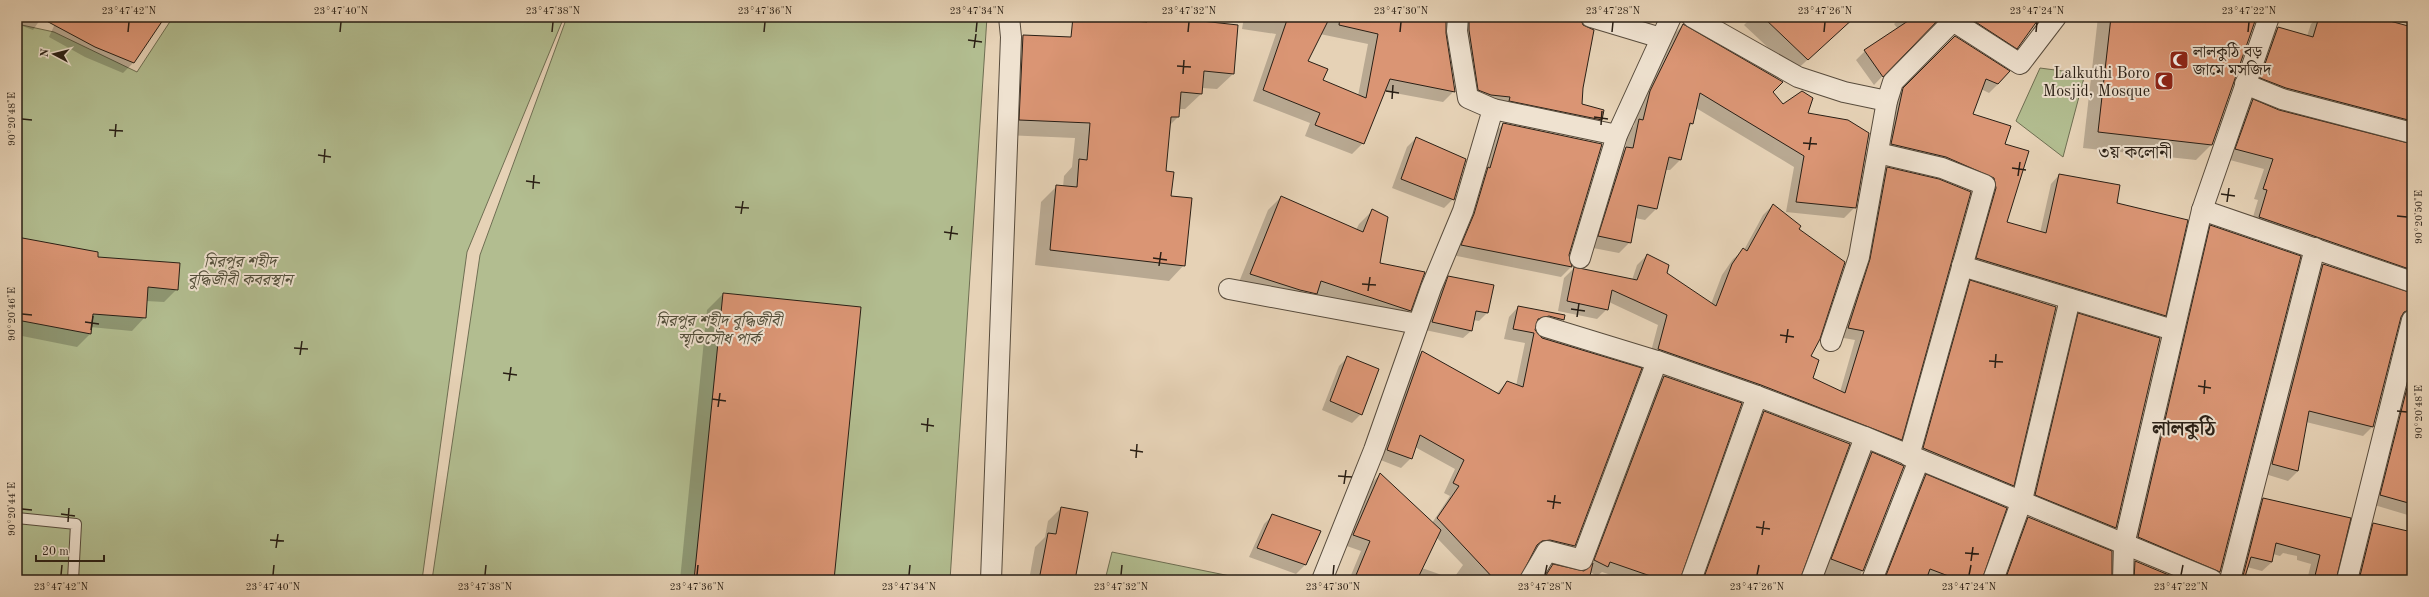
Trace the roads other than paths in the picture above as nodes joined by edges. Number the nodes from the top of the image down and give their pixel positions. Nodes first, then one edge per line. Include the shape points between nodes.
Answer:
1 (1009, 17) edge
2 (1458, 17) edge
3 (1591, 17) edge
4 (1671, 17) edge
5 (1692, 17) edge
6 (2056, 17) edge
7 (2269, 17) edge
8 (1661, 38) junction
9 (2245, 84) junction
10 (1887, 101) junction
11 (1493, 109) junction
12 (2412, 133) edge
13 (1617, 135) junction
14 (1878, 153) junction
15 (2202, 210) junction
16 (2315, 248) junction
17 (1580, 258) dead end
18 (1962, 266) junction
19 (2412, 282) edge
20 (1229, 289) dead end
21 (2070, 299) junction
22 (2412, 320) edge
23 (1418, 324) junction
24 (1546, 327) dead end
25 (2173, 330) junction
26 (1831, 341) dead end
27 (1657, 362) junction
28 (1757, 396) junction
29 (1865, 437) junction
30 (1914, 458) junction
31 (2022, 500) junction
32 (17, 518) edge
33 (2124, 545) junction
34 (73, 580) edge
35 (991, 580) edge
36 (1322, 580) edge
37 (1530, 580) edge
38 (1691, 580) edge
39 (1811, 580) edge
40 (1872, 580) edge
41 (1993, 580) edge
42 (2123, 580) edge
43 (2212, 580) edge
44 (2230, 580) edge
45 (2346, 580) edge

1 - 35 street via 1011,37 1004,273
2 - 11 street via 1457,31 1468,98
3 - 8 street
4 - 8 street
5 - 10 street via 1798,78 1844,92
6 - 10 street via 2020,64 1953,21 1892,82
7 - 9 street
8 - 13 street
9 - 12 street via 2282,99
9 - 15 street
10 - 14 street
11 - 13 street
11 - 23 street via 1463,211
13 - 17 street
14 - 18 street via 1942,168 1985,185
14 - 26 street via 1859,257
15 - 16 street
15 - 25 street
16 - 19 street
16 - 44 street
18 - 21 street
18 - 30 street
20 - 23 street
21 - 25 street
21 - 31 street
22 - 45 street
23 - 36 street via 1374,450
24 - 27 street
25 - 33 street
27 - 28 street
27 - 37 street via 1582,560 1547,551
28 - 29 street
28 - 38 street
29 - 30 street
29 - 39 street
30 - 31 street
30 - 40 street
31 - 33 street
31 - 41 street
32 - 34 lane via 76,524
33 - 42 street
33 - 43 street

